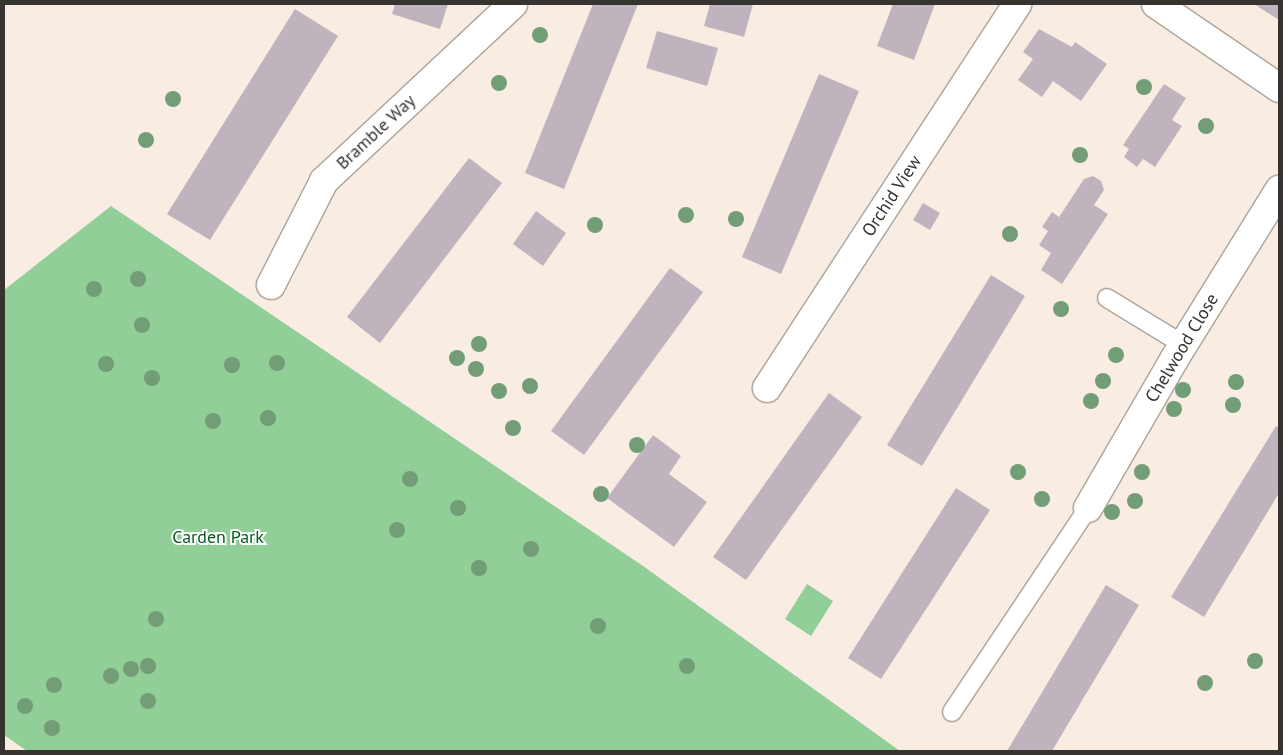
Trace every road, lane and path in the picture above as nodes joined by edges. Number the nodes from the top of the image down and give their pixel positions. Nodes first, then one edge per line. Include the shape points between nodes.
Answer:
1 (513, 4) edge
2 (1017, 4) edge
3 (1156, 4) edge
4 (1279, 88) edge
5 (1279, 190) edge
6 (271, 285) dead end
7 (1108, 298) dead end
8 (1184, 344) junction
9 (767, 388) dead end
10 (1088, 508) joint
11 (952, 712) dead end

1 - 6 street, Bramble Way via 324,181
2 - 9 street, Orchid View
3 - 4 street
5 - 8 street, Chelwood Close
7 - 8 lane
8 - 10 street, Chelwood Close
10 - 11 lane

